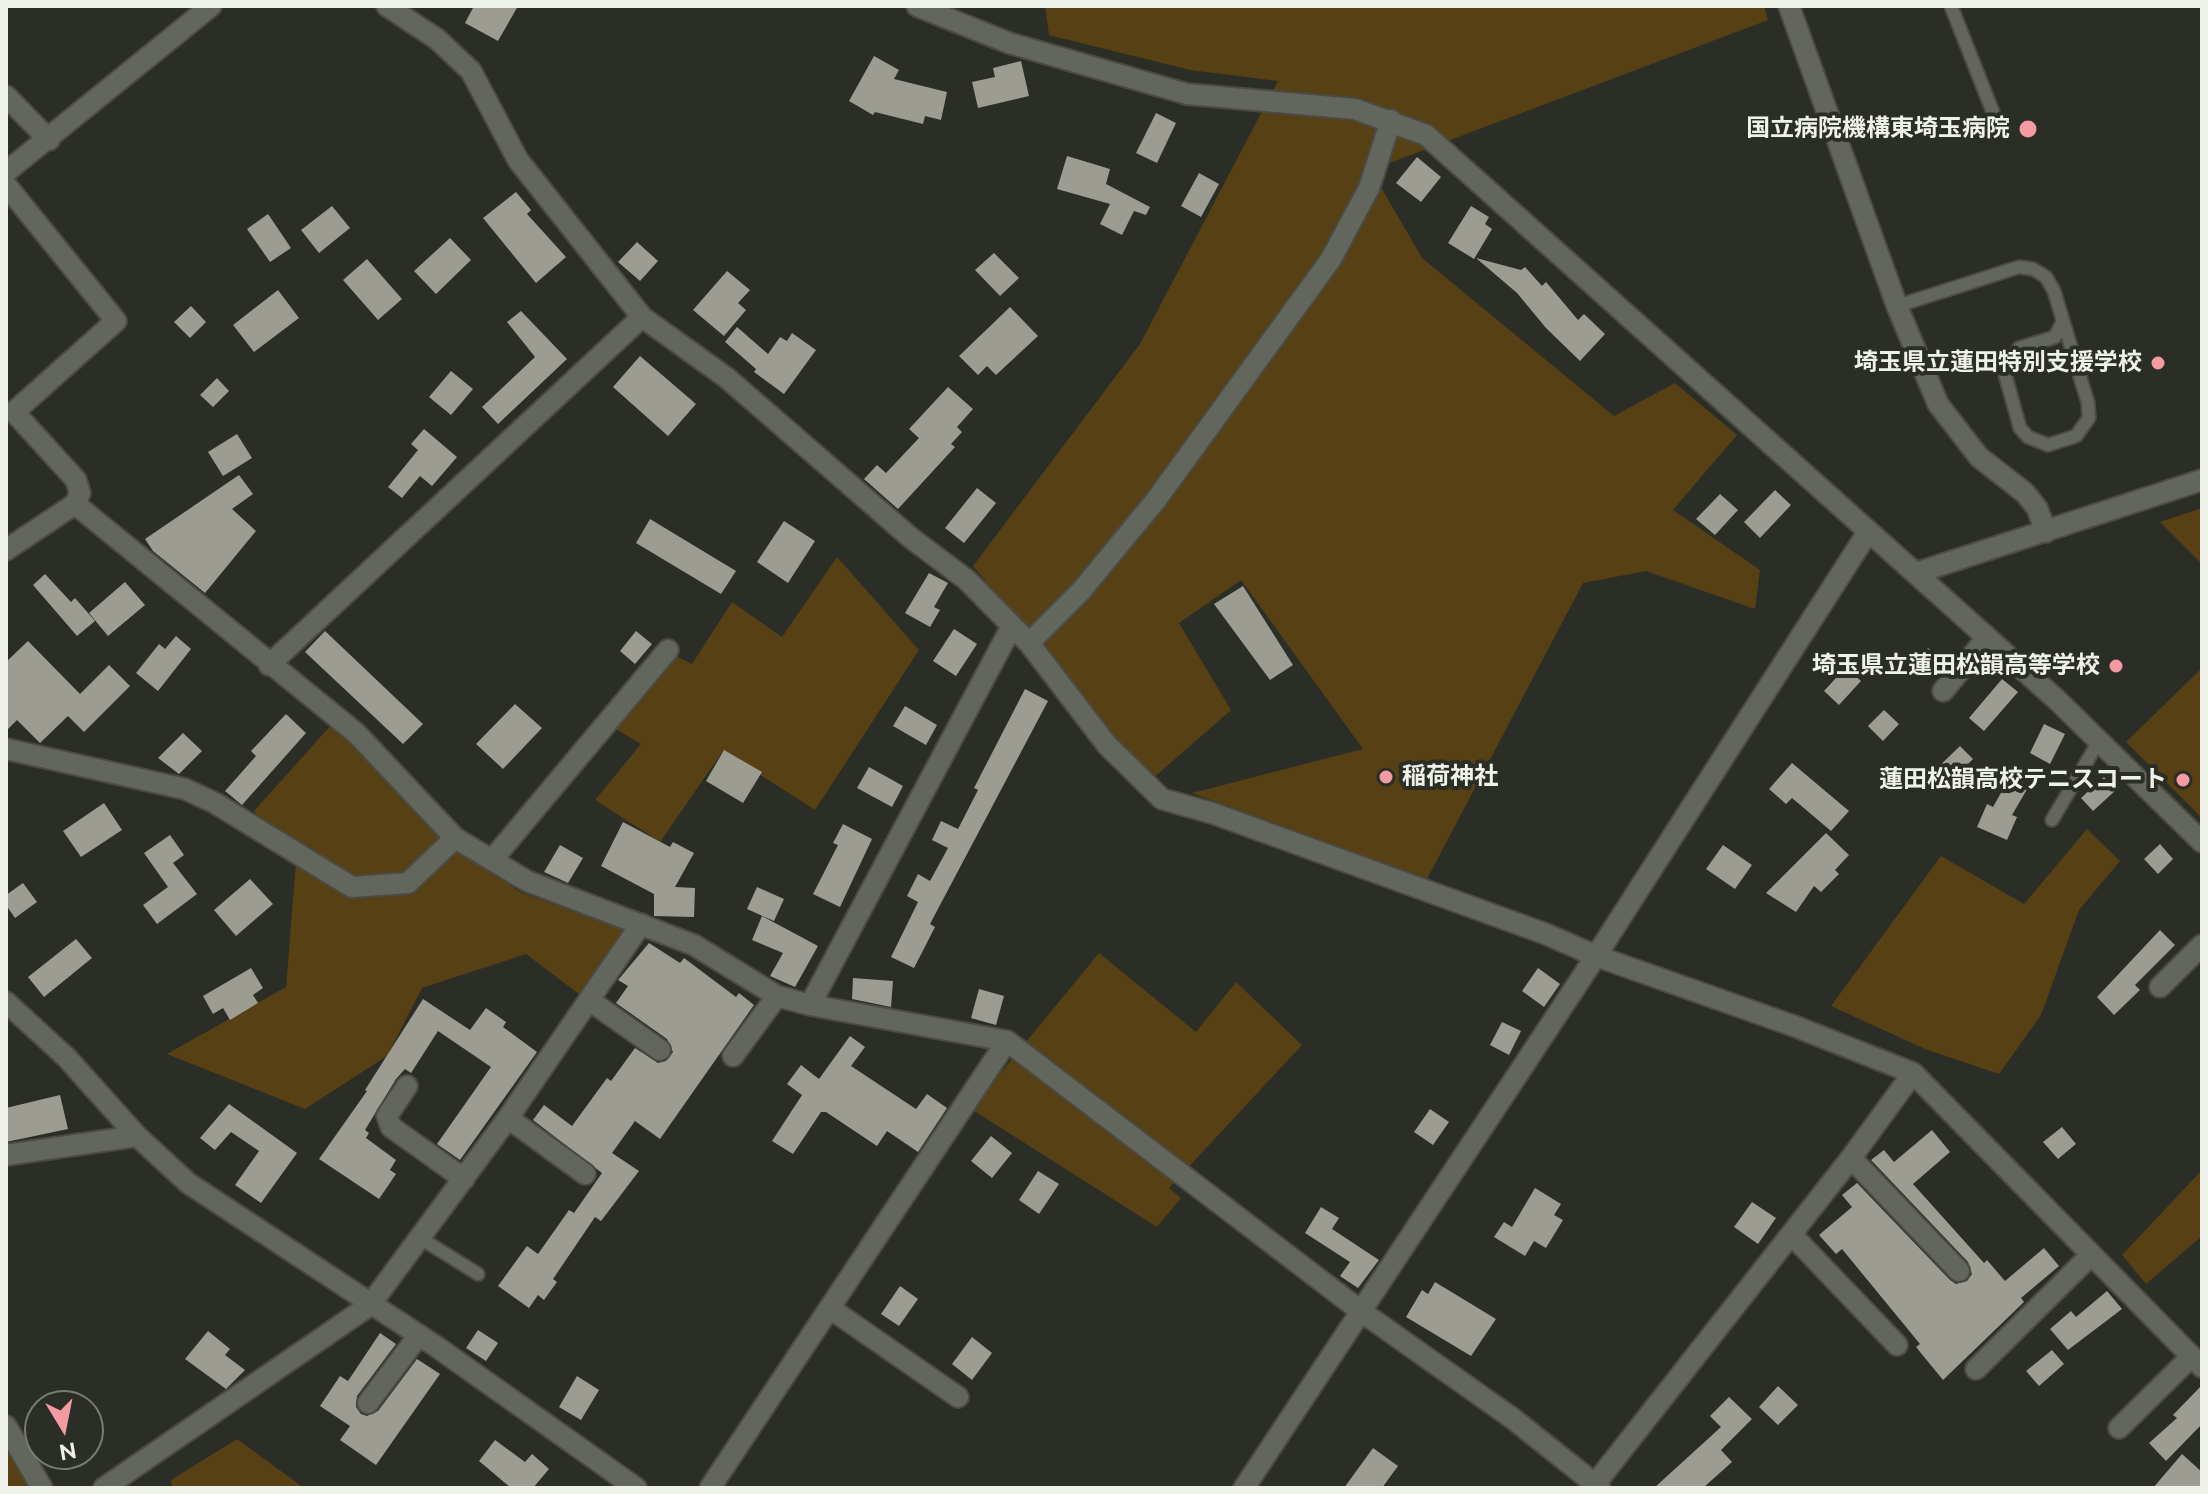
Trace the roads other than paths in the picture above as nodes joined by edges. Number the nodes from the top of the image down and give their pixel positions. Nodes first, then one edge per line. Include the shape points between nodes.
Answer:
1 (211, 6) edge
2 (387, 6) edge
3 (917, 6) edge
4 (1789, 6) edge
5 (1951, 6) edge
6 (187, 14) edge
7 (6, 96) edge
8 (1391, 120) junction
9 (1998, 125) dead end
10 (49, 140) junction
11 (6, 172) edge
12 (6, 185) edge
13 (1897, 306) junction
14 (642, 317) junction
15 (2063, 321) junction
16 (2202, 480) edge
17 (75, 504) junction
18 (1868, 532) junction
19 (2046, 532) junction
20 (6, 550) edge
21 (1916, 573) junction
22 (1012, 626) junction
23 (1987, 638) junction
24 (1029, 643) junction
25 (668, 650) dead end
26 (269, 665) junction
27 (1943, 691) dead end
28 (2099, 741) junction
29 (6, 749) edge
30 (2052, 820) dead end
31 (455, 838) junction
32 (2202, 842) edge
33 (492, 860) junction
34 (641, 924) junction
35 (2202, 945) edge
36 (1596, 956) junction
37 (2160, 987) dead end
38 (777, 996) junction
39 (589, 1000) junction
40 (6, 1002) edge
41 (810, 1005) junction
42 (1007, 1041) junction
43 (660, 1050) dead end
44 (733, 1056) dead end
45 (1913, 1073) junction
46 (407, 1086) dead end
47 (508, 1118) junction
48 (137, 1136) junction
49 (6, 1155) edge
50 (1851, 1158) junction
51 (585, 1174) dead end
52 (464, 1179) junction
53 (1792, 1235) junction
54 (420, 1238) junction
55 (2090, 1256) junction
56 (1959, 1271) dead end
57 (478, 1274) dead end
58 (370, 1305) junction
59 (831, 1309) junction
60 (1362, 1312) junction
61 (419, 1335) junction
62 (1897, 1345) dead end
63 (2197, 1362) edge
64 (1976, 1369) dead end
65 (958, 1397) dead end
66 (368, 1403) dead end
67 (6, 1426) edge
68 (2119, 1428) dead end
69 (1596, 1487) edge
70 (42, 1488) edge
71 (104, 1488) edge
72 (636, 1488) edge
73 (710, 1488) edge
74 (1244, 1488) edge

1 - 6 street
2 - 14 street via 437,39 471,71 518,160
3 - 8 street via 1009,43 1187,94 1355,109
4 - 13 street
5 - 9 lane
6 - 10 street
7 - 10 street
8 - 18 street via 1426,135
8 - 24 street via 1369,188 1331,259 1156,500 1081,591
10 - 11 street
12 - 17 street via 116,321 14,412 76,480 80,493
13 - 15 lane via 2019,267 2046,277
13 - 19 street via 1938,404 1979,457 2025,493
14 - 22 street via 727,378 967,580
14 - 26 street
15 - 15 lane via 2089,418 2076,436 2048,445 2020,428 2003,367 2019,348 2055,337
16 - 19 street
17 - 20 street
17 - 26 street
18 - 21 street
18 - 36 street
19 - 21 street
21 - 23 street
22 - 24 street
22 - 41 street
23 - 27 street
23 - 28 street
24 - 36 street via 1107,745 1162,799
25 - 33 street
26 - 31 street via 356,733
28 - 30 lane
28 - 32 street
29 - 31 street via 185,789 352,887 408,883
31 - 33 street
33 - 34 street via 527,881
34 - 38 street via 694,945
34 - 39 street
35 - 37 street
36 - 45 street
36 - 60 street
38 - 41 street
38 - 44 street
39 - 43 street
39 - 47 street
40 - 48 street via 67,1058
41 - 42 street
42 - 59 street
42 - 60 street
45 - 50 street
45 - 55 street
46 - 52 street via 387,1116 391,1127
47 - 51 street
47 - 52 street
48 - 49 street
48 - 58 street via 188,1183
50 - 53 street
50 - 56 street
52 - 54 street
53 - 62 street
53 - 69 street
54 - 57 lane
54 - 58 street
55 - 63 street
55 - 64 street
58 - 61 street
58 - 71 street
59 - 65 street
59 - 73 street
60 - 69 street via 1512,1418
60 - 74 street
61 - 66 street
61 - 72 street
63 - 68 street
67 - 70 street

